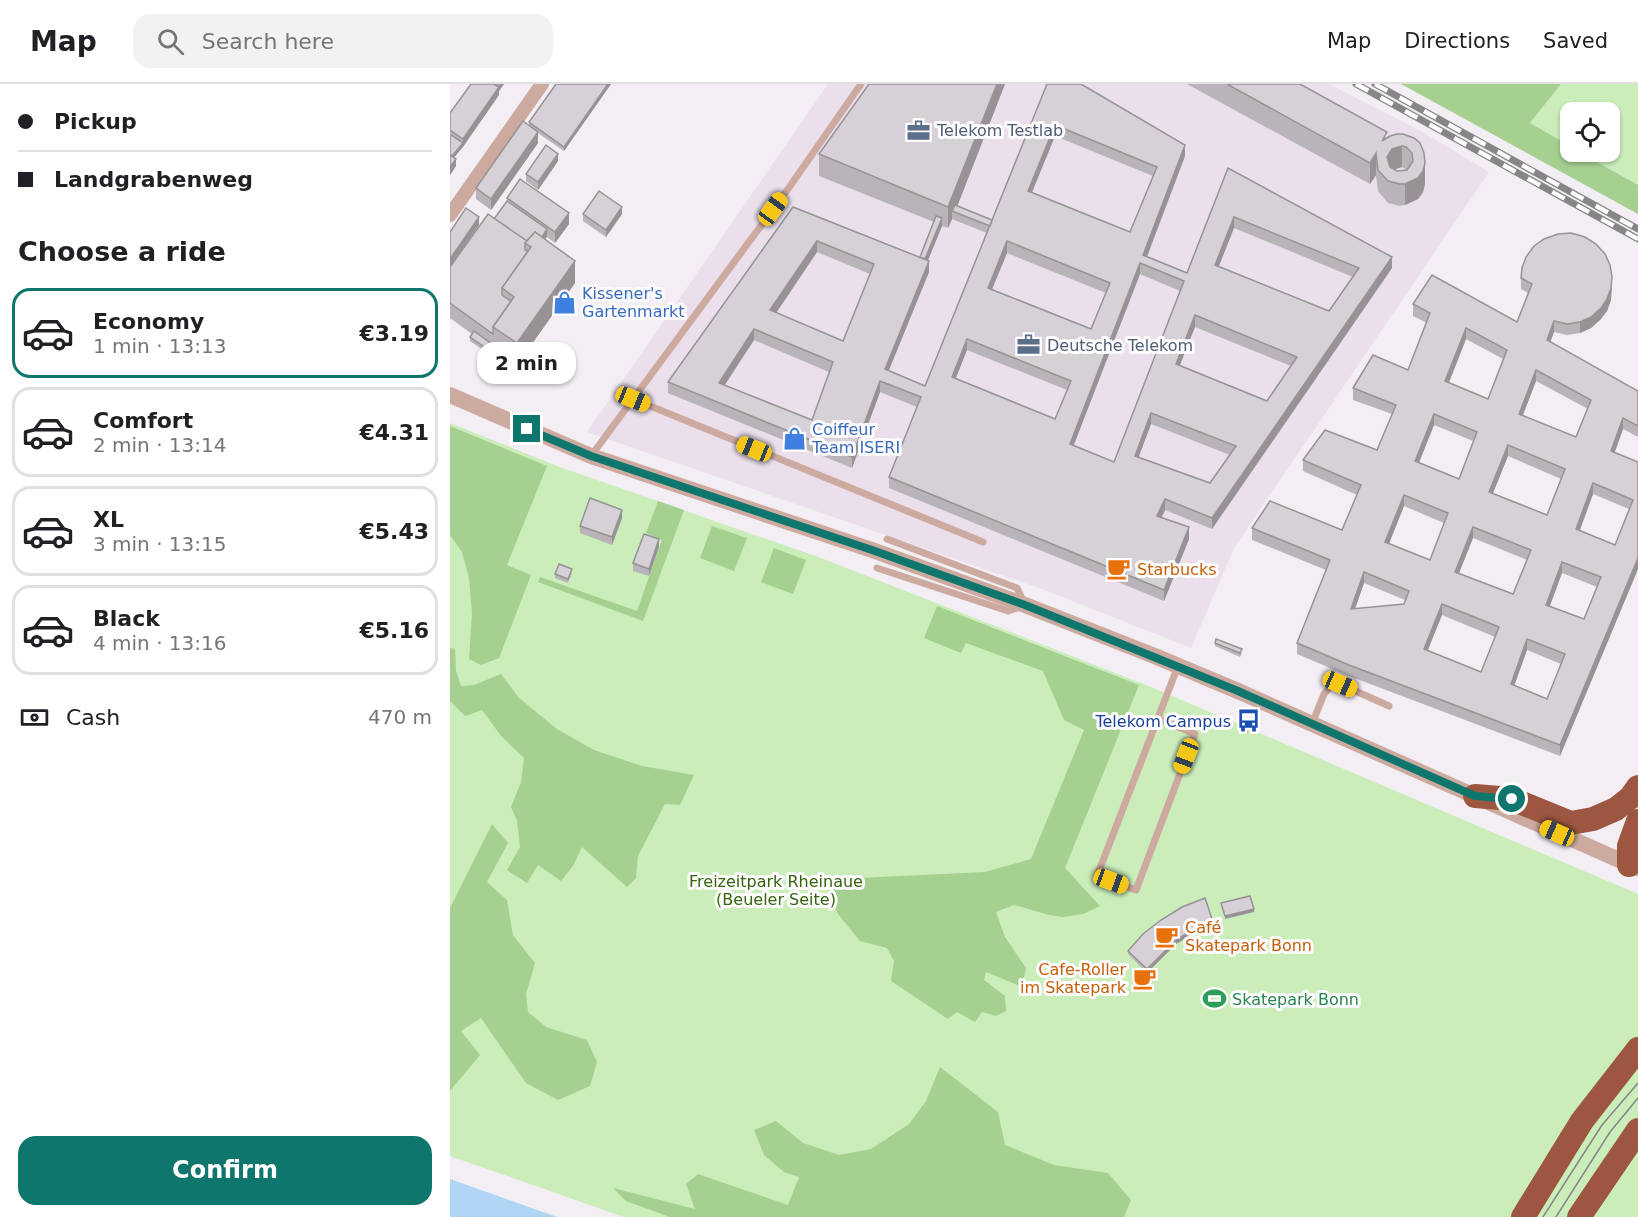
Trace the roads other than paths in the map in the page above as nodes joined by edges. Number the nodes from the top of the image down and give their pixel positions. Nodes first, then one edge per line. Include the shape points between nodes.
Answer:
1 (542, 84) edge
2 (861, 84) edge
3 (450, 215) edge
4 (450, 395) edge
5 (633, 399) junction
6 (591, 456) junction
7 (887, 539) dead end
8 (983, 542) dead end
9 (877, 568) dead end
10 (1025, 605) junction
11 (1178, 666) junction
12 (1389, 706) dead end
13 (1157, 718) junction
14 (1312, 724) junction
15 (1638, 787) edge
16 (1475, 796) junction
17 (1638, 821) edge
18 (1635, 863) edge
19 (1638, 1049) edge
20 (1638, 1130) edge
21 (1523, 1217) edge
22 (1579, 1217) edge

1 - 3 street
2 - 5 lane
4 - 6 street
5 - 6 lane
5 - 8 lane
6 - 10 street
7 - 10 lane via 1017,588
9 - 10 lane via 1008,611
10 - 11 street
11 - 13 lane
11 - 14 street
12 - 14 lane via 1340,684 1331,686
13 - 13 lane via 1096,876 1136,890 1195,734
14 - 16 street
15 - 16 highway via 1616,809 1571,823 1512,799
16 - 18 street
17 - 18 highway via 1629,846
19 - 21 highway via 1582,1121
20 - 22 highway

